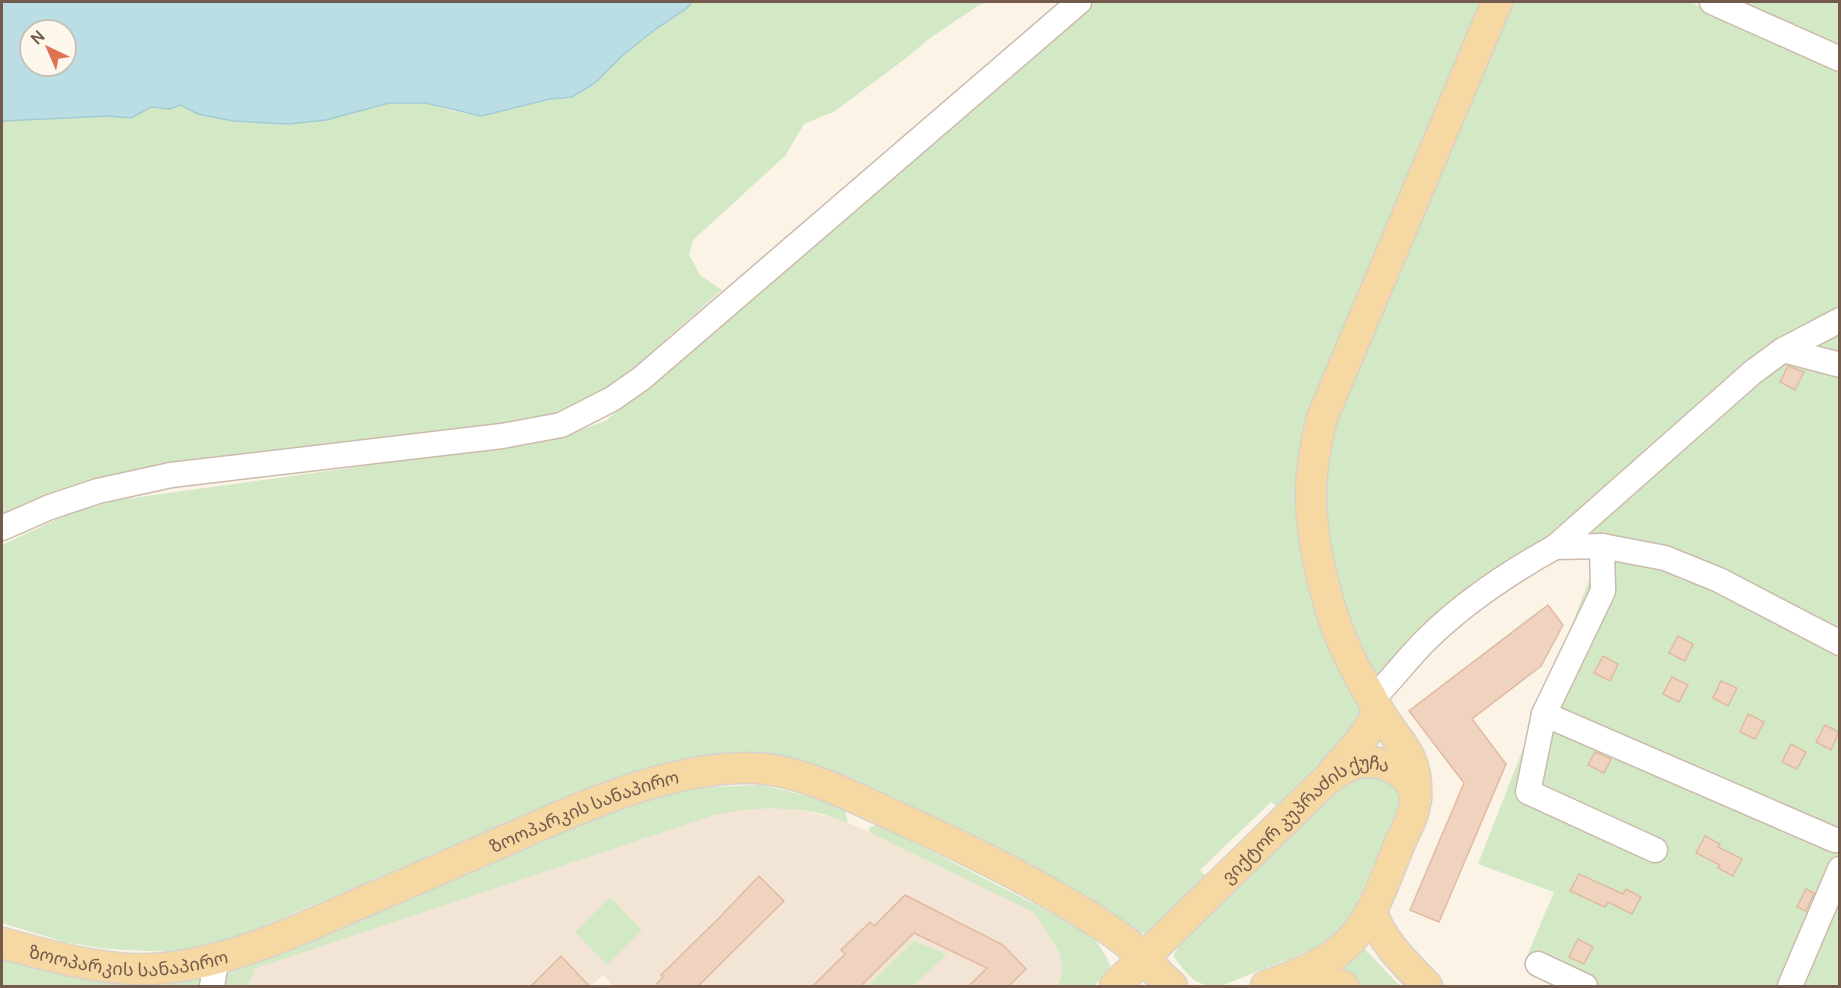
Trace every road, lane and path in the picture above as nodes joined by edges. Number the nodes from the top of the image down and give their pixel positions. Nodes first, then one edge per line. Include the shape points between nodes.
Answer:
1 (1079, 2) edge
2 (1497, 2) edge
3 (1712, 2) edge
4 (1839, 59) edge
5 (1839, 320) edge
6 (1783, 350) junction
7 (1839, 365) edge
8 (2, 528) edge
9 (1602, 546) junction
10 (1555, 547) junction
11 (1839, 642) edge
12 (1375, 704) junction
13 (1544, 714) junction
14 (1323, 783) junction
15 (1416, 800) junction
16 (1839, 840) edge
17 (1655, 850) dead end
18 (1839, 869) edge
19 (1371, 911) junction
20 (2, 943) edge
21 (1143, 959) junction
22 (1538, 964) dead end
23 (116, 968) junction
24 (214, 972) edge
25 (1296, 974) junction
26 (157, 987) edge
27 (1115, 987) edge
28 (1172, 987) edge
29 (1266, 987) edge
30 (1342, 987) edge
31 (1427, 987) edge
32 (1585, 987) edge
33 (1790, 987) edge

1 - 8 street via 642,378 612,399 561,425 502,436 171,475 98,491
2 - 12 main road via 1322,418 1315,448 1311,496 1326,594 1347,653
3 - 4 street
5 - 6 street
6 - 7 street
6 - 10 street
9 - 10 street
9 - 11 street via 1665,558 1719,580
9 - 13 street via 1603,591
10 - 12 street via 1488,588 1449,618 1423,643
12 - 14 main road via 1374,722
12 - 15 main road via 1414,766
13 - 16 street
13 - 17 street via 1528,792
14 - 15 main road, ვიქტორ კუპრაძის ქუჩა via 1359,762 1386,764 1406,778
14 - 21 main road, ვიქტორ კუპრაძის ქუჩა
15 - 19 main road, ვიქტორ კუპრაძის ქუჩა
18 - 33 street
19 - 25 main road, ვიქტორ კუპრაძის ქუჩა via 1342,948
19 - 31 main road via 1389,946
20 - 23 main road, ზოოპარკის სანაპირო
21 - 24 main road, ზოოპარკის სანაპირო via 1084,913 983,856 800,776 755,768 714,770 658,782 577,810 278,939
21 - 27 main road, ვიქტორ კუპრაძის ქუჩა
21 - 28 main road, ზოოპარკის სანაპირო
22 - 32 street
23 - 24 main road, ზოოპარკის სანაპირო
23 - 26 street
25 - 29 main road, ვიქტორ კუპრაძის ქუჩა
25 - 30 main road

